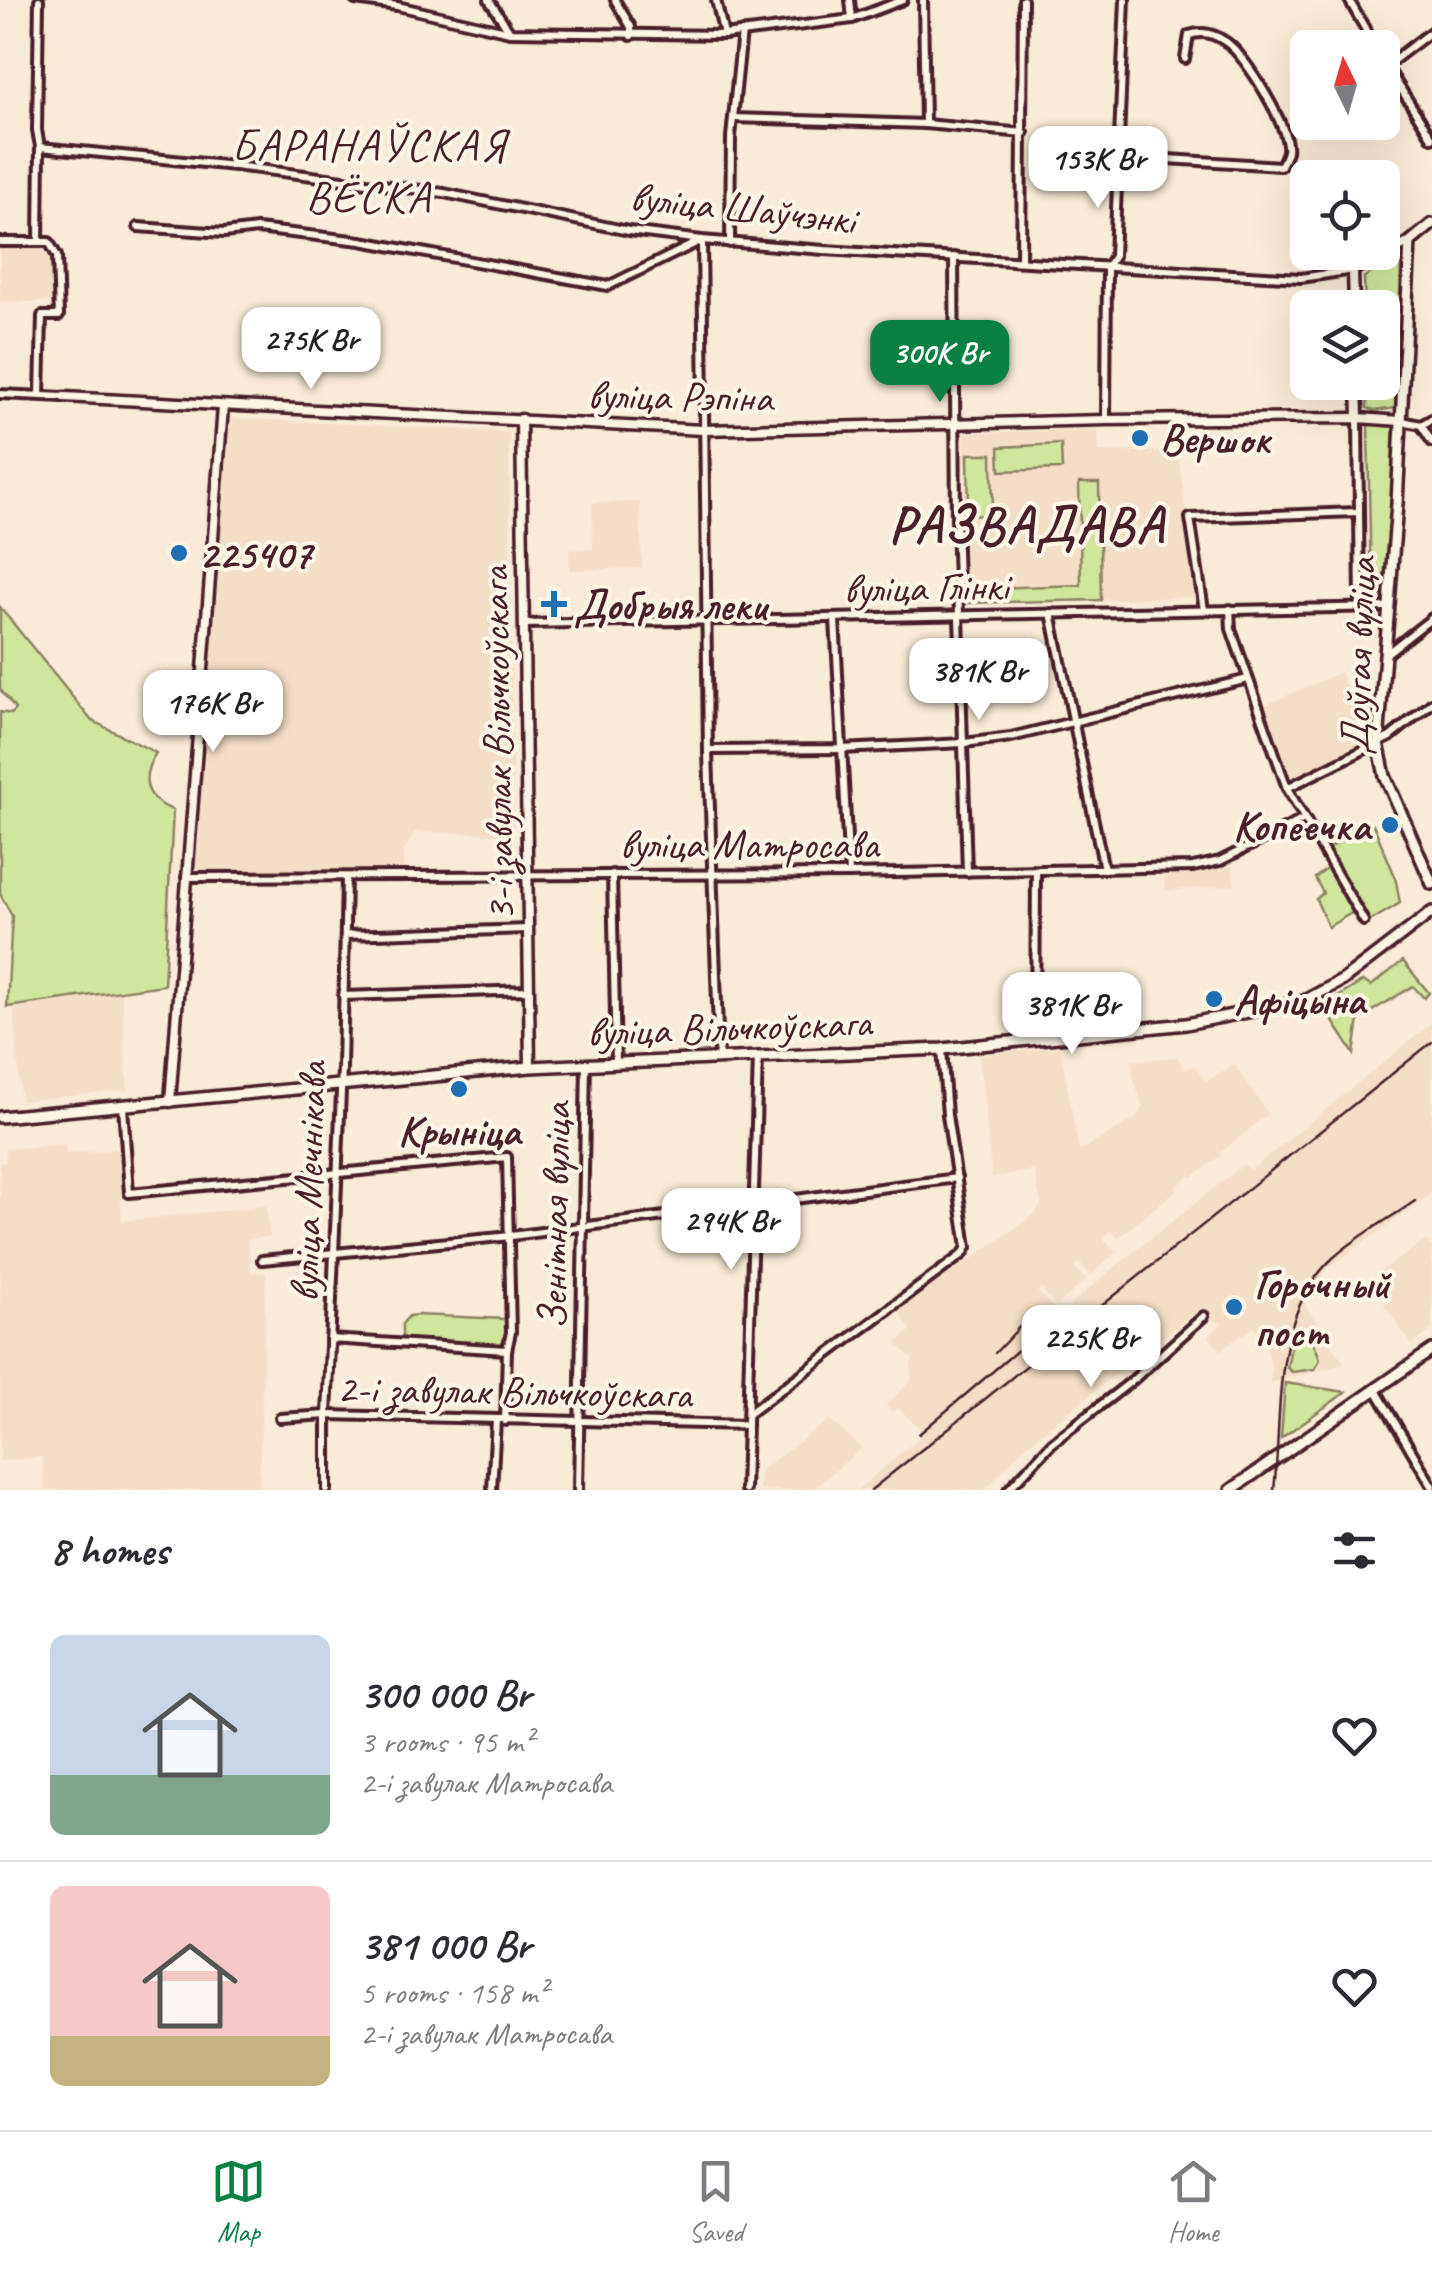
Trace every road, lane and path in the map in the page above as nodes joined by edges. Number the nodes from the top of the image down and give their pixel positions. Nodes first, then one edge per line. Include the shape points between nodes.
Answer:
1 (39, 0) edge
2 (355, 0) edge
3 (489, 0) edge
4 (615, 0) edge
5 (716, 0) edge
6 (850, 0) edge
7 (904, 0) edge
8 (923, 0) edge
9 (1023, 0) edge
10 (1126, 0) edge
11 (1349, 0) edge
12 (852, 19) junction
13 (1366, 30) edge
14 (1432, 31) edge
15 (510, 32) junction
16 (742, 32) junction
17 (724, 35) junction
18 (632, 36) junction
19 (1400, 52) edge
20 (1185, 59) dead end
21 (1400, 87) edge
22 (733, 118) junction
23 (925, 124) junction
24 (1024, 133) junction
25 (1432, 138) edge
26 (40, 147) junction
27 (1119, 156) junction
28 (1432, 224) edge
29 (138, 227) dead end
30 (702, 240) junction
31 (0, 242) edge
32 (40, 242) junction
33 (1410, 242) junction
34 (730, 243) junction
35 (1400, 247) edge
36 (954, 258) junction
37 (1021, 261) junction
38 (1107, 267) junction
39 (1353, 270) joint
40 (1354, 290) edge
41 (0, 394) edge
42 (40, 395) junction
43 (64, 397) joint
44 (1358, 400) edge
45 (223, 407) junction
46 (1358, 418) junction
47 (521, 419) junction
48 (1432, 419) edge
49 (1106, 420) junction
50 (1402, 421) junction
51 (956, 424) junction
52 (1421, 425) junction
53 (704, 430) junction
54 (1432, 442) edge
55 (1358, 512) junction
56 (1360, 606) junction
57 (1389, 608) junction
58 (1204, 610) junction
59 (1230, 610) junction
60 (1051, 613) junction
61 (960, 615) junction
62 (1432, 618) edge
63 (835, 619) junction
64 (707, 620) junction
65 (525, 624) junction
66 (1386, 654) junction
67 (1248, 679) junction
68 (1432, 703) edge
69 (1072, 720) junction
70 (1378, 742) junction
71 (964, 743) junction
72 (841, 749) junction
73 (708, 750) junction
74 (1287, 788) junction
75 (1304, 819) junction
76 (1104, 869) junction
77 (1036, 870) junction
78 (967, 872) junction
79 (612, 874) junction
80 (849, 874) junction
81 (528, 875) junction
82 (710, 875) junction
83 (184, 877) junction
84 (346, 877) junction
85 (1432, 884) edge
86 (1432, 912) edge
87 (1364, 921) dead end
88 (528, 929) junction
89 (345, 935) junction
90 (528, 990) junction
91 (343, 996) junction
92 (1036, 1042) junction
93 (942, 1049) junction
94 (758, 1057) junction
95 (718, 1058) junction
96 (616, 1063) junction
97 (586, 1064) junction
98 (530, 1067) junction
99 (342, 1084) junction
100 (170, 1102) junction
101 (123, 1106) junction
102 (0, 1118) edge
103 (338, 1173) junction
104 (958, 1178) junction
105 (752, 1205) junction
106 (582, 1227) junction
107 (511, 1236) junction
108 (334, 1254) junction
109 (262, 1260) dead end
110 (1204, 1316) dead end
111 (330, 1339) junction
112 (507, 1350) junction
113 (1432, 1350) edge
114 (1375, 1389) junction
115 (748, 1414) junction
116 (327, 1415) junction
117 (280, 1418) dead end
118 (501, 1420) junction
119 (580, 1422) junction
120 (747, 1425) junction
121 (1432, 1486) edge
122 (327, 1490) edge
123 (492, 1490) edge
124 (578, 1490) edge
125 (745, 1490) edge
126 (1008, 1490) edge
127 (1230, 1490) edge

1 - 26 street
2 - 15 street
3 - 15 street
4 - 18 street
5 - 17 street
6 - 12 street
7 - 12 street
8 - 23 street
9 - 24 street
10 - 27 street
11 - 13 street
12 - 16 street
14 - 19 street
15 - 18 street
16 - 17 street
16 - 22 street
17 - 18 street
20 - 27 street via 1189,35 1204,31 1244,58 1285,134 1281,166
21 - 25 street
22 - 23 street
22 - 34 street
23 - 24 street
24 - 37 street
26 - 30 street, вуліца Шаўчэнкі via 444,193 628,232
26 - 32 street
27 - 38 street via 1114,256
28 - 33 main road, вуліца Шаўчэнкі
29 - 30 street via 256,229 361,241 608,286
30 - 34 street, вуліца Шаўчэнкі
30 - 53 street
31 - 32 street
32 - 42 street via 50,242 57,256 59,316 42,316
33 - 35 street, вуліца Шаўчэнкі
33 - 50 main road, Доўгая вуліца
34 - 36 street, вуліца Шаўчэнкі
36 - 37 street, вуліца Шаўчэнкі
36 - 51 street
37 - 38 street, вуліца Шаўчэнкі
38 - 39 street, вуліца Шаўчэнкі via 1301,278
38 - 49 street
39 - 40 street
41 - 42 street, вуліца Рэпіна
42 - 43 street, вуліца Рэпіна
43 - 45 street, вуліца Рэпіна
44 - 46 street, Доўгая вуліца
45 - 47 street, вуліца Рэпіна
45 - 83 street
46 - 49 street, вуліца Рэпіна
46 - 50 street
46 - 55 street, Доўгая вуліца
47 - 53 street, вуліца Рэпіна
47 - 65 street, 3-і завулак Вільчкоўскага
48 - 52 street
49 - 51 street, вуліца Рэпіна
50 - 52 street
50 - 57 main road, Доўгая вуліца
51 - 53 street, вуліца Рэпіна
51 - 61 street
52 - 54 street
53 - 64 street
55 - 56 street, Доўгая вуліца
55 - 58 street via 1190,518
56 - 57 street, вуліца Глінкі
56 - 59 street, вуліца Глінкі
57 - 66 main road, Доўгая вуліца
58 - 59 street, вуліца Глінкі
58 - 60 street, вуліца Глінкі
59 - 67 street
60 - 61 street, вуліца Глінкі
60 - 69 street
61 - 63 street, вуліца Глінкі
61 - 71 street
62 - 66 street
63 - 64 street, вуліца Глінкі
63 - 72 street
64 - 65 street, вуліца Глінкі
64 - 73 street
65 - 81 street, 3-і завулак Вільчкоўскага
66 - 70 main road, Доўгая вуліца
67 - 69 street
67 - 74 street
68 - 70 street
69 - 71 street
69 - 76 street
70 - 74 street
70 - 85 main road, Доўгая вуліца via 1385,776
71 - 72 street
71 - 78 street
72 - 73 street
72 - 80 street
73 - 82 street
74 - 75 street
75 - 76 street, вуліца Матросава via 1212,864
75 - 87 street
76 - 77 street, вуліца Матросава
77 - 78 street, вуліца Матросава
77 - 92 street
78 - 80 street, вуліца Матросава
79 - 81 street, вуліца Матросава
79 - 82 street, вуліца Матросава
79 - 96 street
80 - 82 street, вуліца Матросава
81 - 84 street, вуліца Матросава
81 - 88 street, 3-і завулак Вільчкоўскага
82 - 95 street
83 - 84 street, вуліца Матросава
83 - 100 street
84 - 89 street, вуліца Мечнікава
86 - 92 main road, вуліца Вільчкоўскага via 1342,980 1294,1004
88 - 89 street
88 - 90 street, 3-і завулак Вільчкоўскага
89 - 91 street, вуліца Мечнікава
90 - 91 street
90 - 98 street, 3-і завулак Вільчкоўскага
91 - 99 street, вуліца Мечнікава
92 - 93 main road, вуліца Вільчкоўскага
93 - 94 main road, вуліца Вільчкоўскага
93 - 104 street, 2-і завулак Вільчкоўскага
94 - 95 main road, вуліца Вільчкоўскага
94 - 105 street
95 - 96 main road, вуліца Вільчкоўскага
96 - 97 main road, вуліца Вільчкоўскага
97 - 98 main road, вуліца Вільчкоўскага
97 - 106 street, Зенітная вуліца
98 - 99 main road, вуліца Вільчкоўскага
99 - 100 main road, вуліца Вільчкоўскага
99 - 103 street, вуліца Мечнікава
100 - 101 main road, вуліца Вільчкоўскага
101 - 102 main road, вуліца Вільчкоўскага
101 - 103 street via 129,1193
103 - 107 street via 506,1157
103 - 108 street, вуліца Мечнікава
104 - 105 street
104 - 115 street, 2-і завулак Вільчкоўскага via 967,1238 963,1254
105 - 106 street
105 - 115 street
106 - 107 street
106 - 119 street, Зенітная вуліца
107 - 108 street
107 - 112 street
108 - 109 street
108 - 111 street, вуліца Мечнікава
110 - 126 street via 1052,1443
111 - 112 street
111 - 116 street, вуліца Мечнікава
112 - 118 street
113 - 114 main road
114 - 121 street
114 - 127 main road
115 - 120 street
116 - 117 street, 2-і завулак Вільчкоўскага
116 - 118 street, 2-і завулак Вільчкоўскага
116 - 122 street, вуліца Мечнікава
118 - 119 street, 2-і завулак Вільчкоўскага
118 - 123 street
119 - 120 street, 2-і завулак Вільчкоўскага
119 - 124 street, Зенітная вуліца
120 - 125 street

